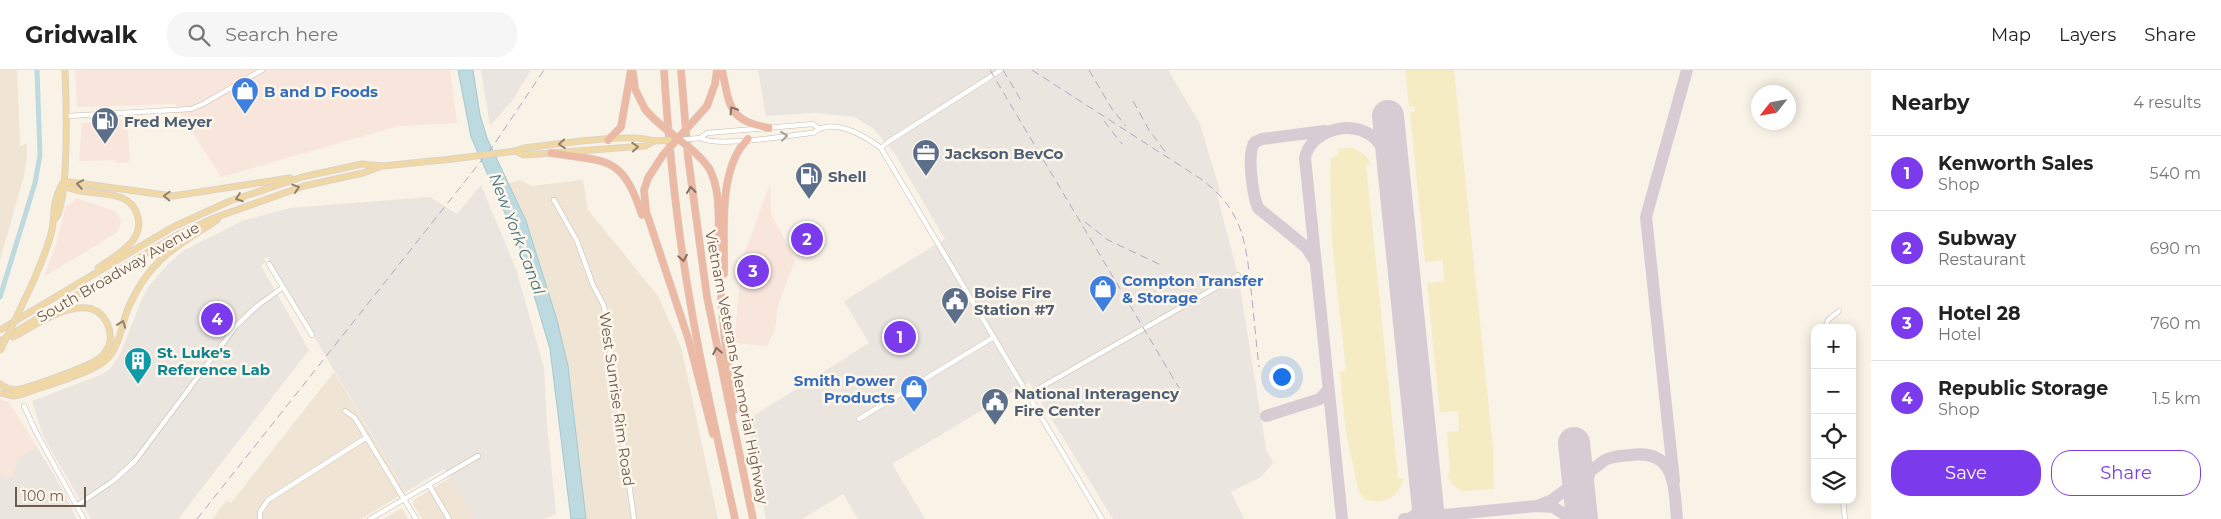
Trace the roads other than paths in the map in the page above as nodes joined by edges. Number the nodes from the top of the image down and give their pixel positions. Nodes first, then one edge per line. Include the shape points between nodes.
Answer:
1 (65, 70) edge
2 (262, 70) edge
3 (632, 70) edge
4 (664, 70) edge
5 (681, 70) edge
6 (717, 70) edge
7 (722, 70) edge
8 (1001, 70) edge
9 (67, 116) junction
10 (769, 128) junction
11 (818, 128) junction
12 (700, 138) junction
13 (748, 139) junction
14 (608, 140) junction
15 (677, 140) junction
16 (654, 142) junction
17 (881, 148) junction
18 (516, 151) junction
19 (551, 153) junction
20 (383, 166) junction
21 (302, 177) junction
22 (62, 184) junction
23 (554, 200) dead end
24 (233, 209) junction
25 (269, 264) dead end
26 (664, 272) junction
27 (1238, 275) dead end
28 (85, 279) junction
29 (282, 288) junction
30 (723, 307) junction
31 (1839, 311) dead end
32 (1826, 324) edge
33 (0, 330) edge
34 (312, 334) dead end
35 (994, 337) junction
36 (0, 342) edge
37 (0, 351) edge
38 (0, 384) edge
39 (0, 393) edge
40 (1029, 394) junction
41 (24, 406) dead end
42 (345, 411) dead end
43 (859, 419) dead end
44 (367, 437) junction
45 (478, 456) dead end
46 (429, 485) junction
47 (404, 499) junction
48 (749, 501) junction
49 (1843, 504) edge
50 (76, 506) junction
51 (84, 519) edge
52 (260, 519) edge
53 (370, 519) edge
54 (416, 519) edge
55 (449, 519) edge
56 (634, 519) edge
57 (734, 519) edge
58 (753, 519) edge
59 (1102, 519) edge
60 (1845, 519) edge

1 - 9 main road
2 - 9 street via 191,109
3 - 14 highway via 621,127
3 - 15 highway, bridge via 635,89 645,108
4 -> 57 highway, Vietnam Veterans Memorial Highway via 682,253
48 -> 5 highway, Vietnam Veterans Memorial Highway via 705,288 690,176
6 - 15 highway, bridge via 707,106
10 -> 7 highway via 756,126 736,116 729,103
8 - 17 street
9 - 22 main road
10 - 11 street, South Broadway Avenue via 813,124
10 - 12 street, South Broadway Avenue via 707,133
13 -> 11 street, South Broadway Avenue via 813,133
11 - 17 street, South Broadway Avenue via 846,129
12 - 13 street, South Broadway Avenue via 708,142
12 - 15 street, South Broadway Avenue, bridge
13 - 30 highway via 735,154 728,182
14 - 16 main road, South Broadway Avenue via 644,138
14 -> 18 main road, South Broadway Avenue
15 - 16 main road, South Broadway Avenue, bridge
15 - 26 highway, bridge via 648,178 644,203
15 - 30 highway, bridge via 703,159 717,189
19 -> 16 main road, South Broadway Avenue via 645,146
17 - 35 street
18 - 19 main road, South Broadway Avenue via 524,155
18 - 20 main road, South Broadway Avenue, bridge
19 - 26 highway via 602,161 624,174 631,184
20 - 21 main road, South Broadway Avenue via 362,164
24 -> 20 main road, South Broadway Avenue via 304,186
21 -> 22 main road via 174,196 70,182
21 -> 28 main road, South Broadway Avenue via 230,201 173,227
22 - 28 main road via 69,189 122,198 130,202 139,219 136,237 128,246
22 - 37 main road, bridge via 52,211 54,220 39,270
23 - 56 street, West Sunrise Rim Road via 577,241 604,306
24 - 36 main road, South Broadway Avenue via 177,235
39 -> 24 main road via 10,396 24,394 101,364 113,350 128,307 143,278 165,253
25 - 29 street
26 - 57 highway via 689,341
27 - 40 street
28 - 33 main road, South Broadway Avenue
29 - 34 street
29 - 50 street via 236,326 135,461 113,481
30 - 48 highway via 729,380
31 - 32 street
35 - 40 street
35 - 43 street
36 - 38 main road via 80,307 98,312 110,333 108,348 92,363 17,390
40 - 59 street
41 - 50 street
42 - 44 street via 355,418
44 - 47 street
44 - 52 street via 268,500 260,512
45 - 46 street
46 - 47 street
46 - 55 street
47 - 53 street
47 - 54 street
48 - 58 highway, Vietnam Veterans Memorial Highway
49 - 60 street
50 - 51 street

